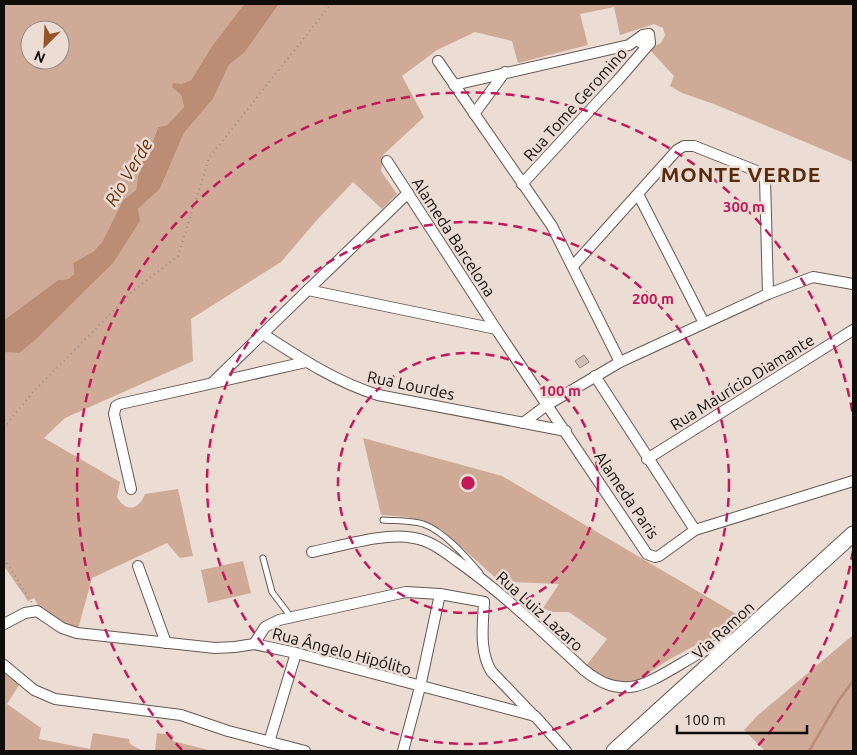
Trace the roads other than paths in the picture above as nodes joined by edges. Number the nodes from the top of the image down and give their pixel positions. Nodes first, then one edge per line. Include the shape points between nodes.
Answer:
1 (438, 61) dead end
2 (505, 72) junction
3 (454, 85) junction
4 (474, 114) junction
5 (387, 161) dead end
6 (522, 184) junction
7 (408, 193) junction
8 (638, 194) junction
9 (573, 266) junction
10 (853, 284) edge
11 (308, 290) junction
12 (768, 294) junction
13 (704, 323) junction
14 (496, 329) junction
15 (853, 330) edge
16 (263, 334) junction
17 (306, 362) junction
18 (620, 362) junction
19 (595, 376) junction
20 (212, 383) junction
21 (547, 405) junction
22 (522, 423) junction
23 (566, 431) junction
24 (648, 459) junction
25 (853, 481) edge
26 (131, 489) dead end
27 (383, 520) dead end
28 (695, 530) junction
29 (853, 534) edge
30 (312, 552) dead end
31 (263, 558) dead end
32 (138, 566) dead end
33 (490, 585) junction
34 (499, 592) junction
35 (440, 594) junction
36 (484, 602) junction
37 (292, 618) junction
38 (4, 624) edge
39 (743, 636) junction
40 (166, 643) junction
41 (254, 644) junction
42 (296, 653) junction
43 (4, 666) edge
44 (420, 687) junction
45 (535, 716) junction
46 (269, 742) junction
47 (305, 751) edge
48 (403, 751) edge
49 (566, 751) edge
50 (614, 751) edge

1 - 3 street
2 - 3 street
2 - 4 street
2 - 6 street, Rua Tome Geromino via 629,45 650,34 650,43
3 - 4 street
4 - 6 street
5 - 7 street, Alameda Barcelona
6 - 9 street via 552,226
7 - 11 street
7 - 14 street, Alameda Barcelona
8 - 9 street
8 - 12 street via 684,146 694,146 759,172 766,182
8 - 13 street
9 - 18 street
10 - 12 street via 806,279
11 - 14 street
11 - 16 street
12 - 13 street
13 - 18 street
14 - 21 street, Alameda Barcelona
15 - 24 street, Rua Maurício Diamante
16 - 17 street, Rua Lourdes
16 - 20 street
17 - 20 street
17 - 22 street, Rua Lourdes via 359,390
18 - 19 street
19 - 21 street
19 - 24 street
20 - 26 street via 116,406 114,414
21 - 22 street
21 - 23 street, Alameda Paris
22 - 23 street, Rua Lourdes
23 - 28 street, Alameda Paris via 647,554 659,556
24 - 28 street
25 - 28 street, Alameda Paris
27 - 33 lane via 433,528 468,559
29 - 39 main road, Via Ramon
30 - 33 street, Rua Luiz Lazaro via 388,537 414,538 435,546
31 - 37 lane via 272,592
32 - 40 street
33 - 34 street, Rua Luiz Lazaro
34 - 36 street
34 - 39 street, Rua Luiz Lazaro via 584,670 599,681 615,686 632,687 647,682 702,651
35 - 36 street
35 - 37 street via 406,592
35 - 44 street
36 - 45 street via 483,651 486,663
37 - 41 street via 270,623
38 - 40 street, Rua Ângelo Hipólito via 25,613 37,611 70,632
39 - 50 main road, Via Ramon
40 - 41 street, Rua Ângelo Hipólito via 215,648
41 - 42 street, Rua Ângelo Hipólito
42 - 44 street, Rua Ângelo Hipólito
42 - 46 street
43 - 46 street via 34,690 55,699 181,714
44 - 45 street, Rua Ângelo Hipólito
44 - 48 street
45 - 49 street
46 - 47 street

